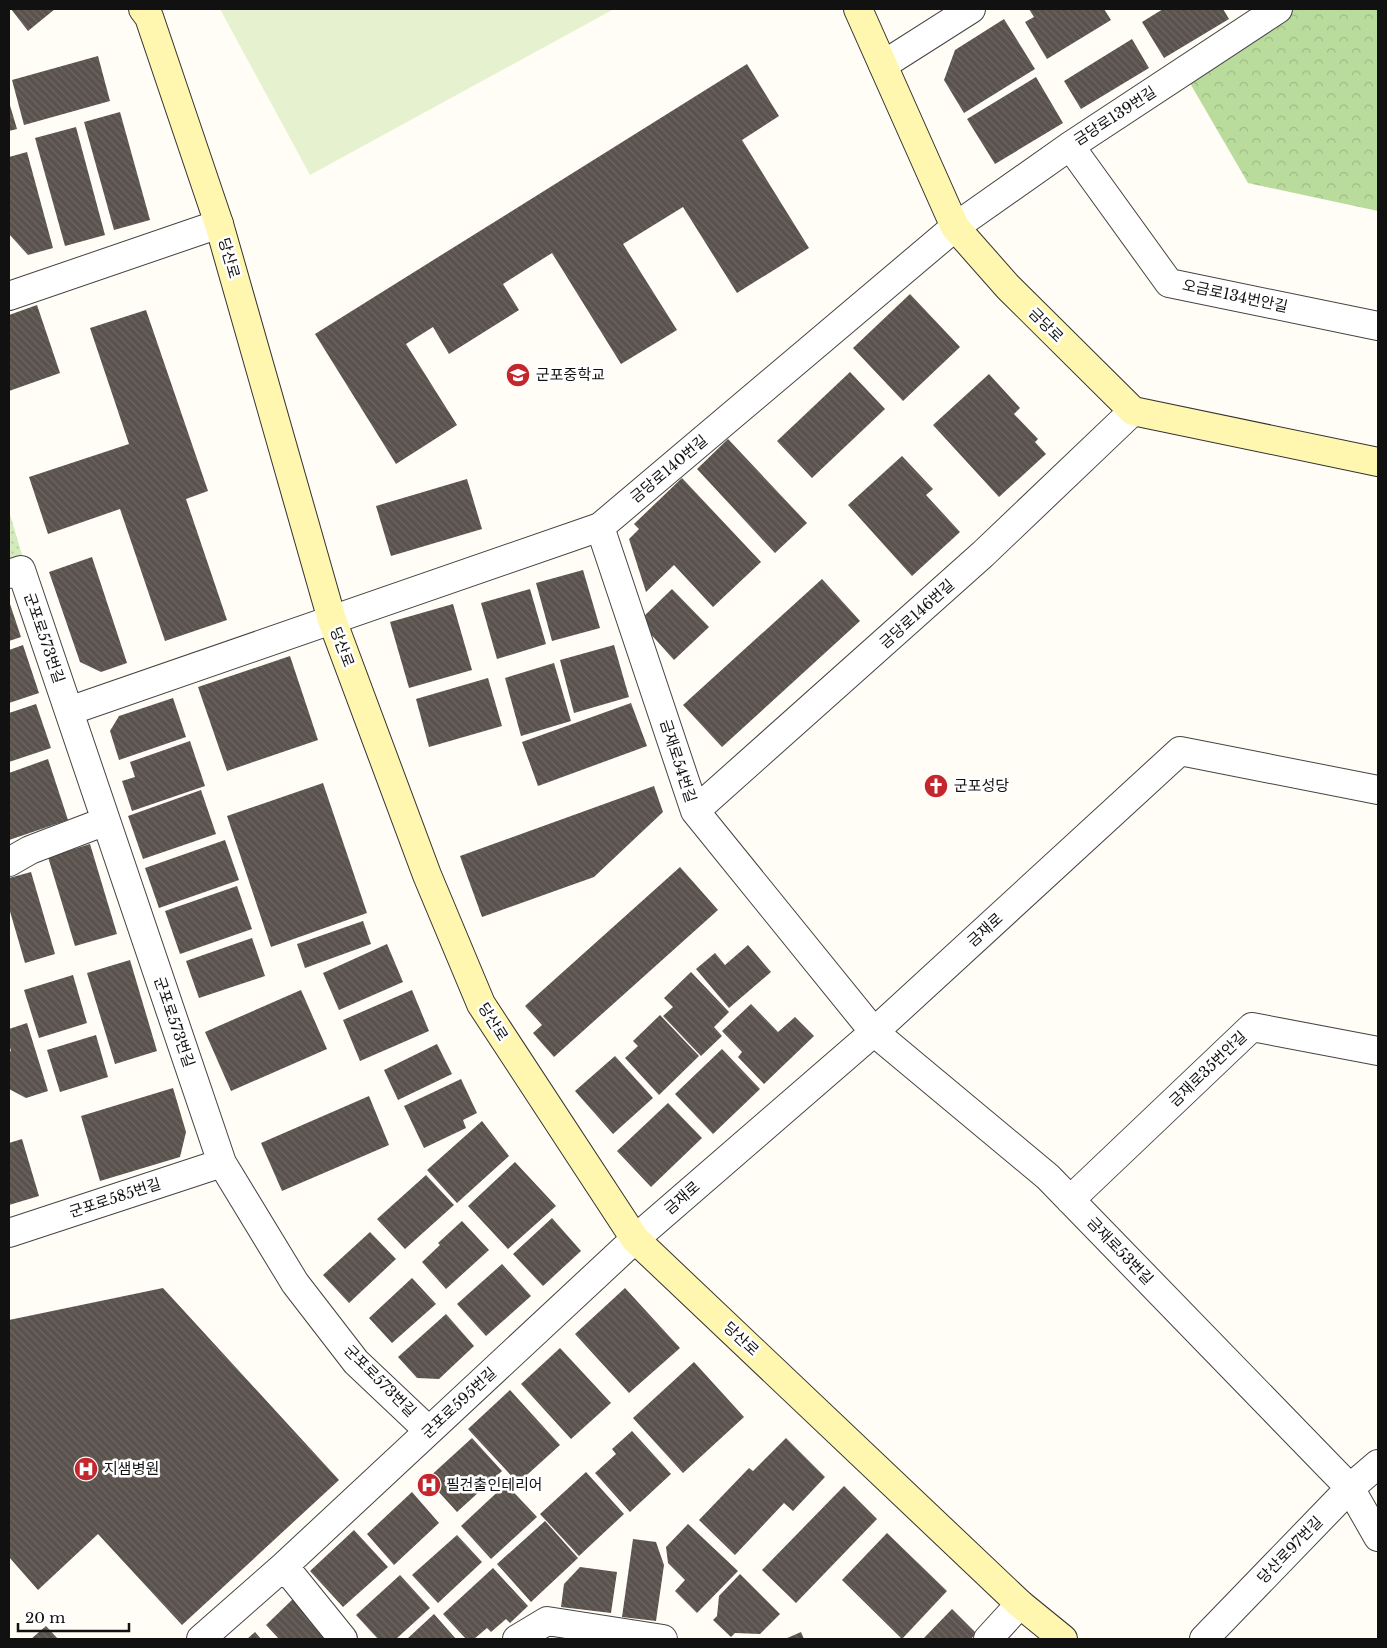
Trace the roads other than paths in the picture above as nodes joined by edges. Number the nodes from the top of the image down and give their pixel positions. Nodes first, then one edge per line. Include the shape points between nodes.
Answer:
1 (143, 9) edge
2 (858, 9) edge
3 (971, 9) edge
4 (1278, 9) edge
5 (883, 65) junction
6 (1070, 146) junction
7 (219, 224) junction
8 (955, 227) junction
9 (9, 296) edge
10 (1378, 326) edge
11 (1133, 411) junction
12 (1378, 462) edge
13 (600, 527) junction
14 (9, 574) edge
15 (332, 620) junction
16 (69, 711) junction
17 (1378, 790) edge
18 (695, 811) junction
19 (106, 821) junction
20 (9, 862) edge
21 (874, 1032) junction
22 (1378, 1051) edge
23 (222, 1163) junction
24 (1070, 1200) junction
25 (9, 1233) edge
26 (635, 1239) junction
27 (429, 1430) junction
28 (1378, 1464) edge
29 (1350, 1488) junction
30 (1378, 1537) edge
31 (284, 1566) junction
32 (1020, 1604) junction
33 (202, 1639) edge
34 (343, 1639) edge
35 (517, 1639) edge
36 (662, 1639) edge
37 (988, 1639) edge
38 (1063, 1639) edge
39 (1204, 1639) edge

1 - 7 street, 당산로 via 149,17
2 - 5 street, 금당로
3 - 5 street
4 - 6 street, 금당로139번길
5 - 8 street, 금당로
6 - 8 street, 금당로139번길
6 - 10 street, 오금로134번안길 via 1169,283
7 - 9 street, 당산로
7 - 15 street, 당산로
8 - 11 street, 금당로 via 1008,287
8 - 13 street, 금당로140번길
11 - 12 street
11 - 18 street, 금당로146번길 via 984,554
13 - 15 street, 금당로140번길
13 - 18 street, 금재로54번길
14 - 16 street, 군포로573번길 via 21,570
15 - 16 street, 금당로140번길
15 - 26 street, 당산로 via 424,866 480,1004
16 - 19 street, 군포로573번길
17 - 21 street, 금재로 via 1180,751
18 - 21 street, 금재로54번길
19 - 20 street via 30,850
19 - 23 street, 군포로573번길
21 - 24 street, 금재로53번길 via 1048,1177
21 - 26 street, 금재로
22 - 24 street, 금재로35번안길 via 1252,1027
23 - 25 street, 군포로585번길
23 - 27 street, 군포로573번길 via 295,1283 356,1362
24 - 29 street, 금재로53번길
26 - 27 street, 군포로595번길
26 - 32 street, 당산로
27 - 31 street, 군포로595번길
28 - 29 street, 당산로97번길
29 - 30 street, 금재로53번길
29 - 39 street, 당산로97번길
31 - 33 street, 군포로595번길
31 - 34 street
32 - 37 street
32 - 38 street, 당산로
35 - 36 street via 547,1621

